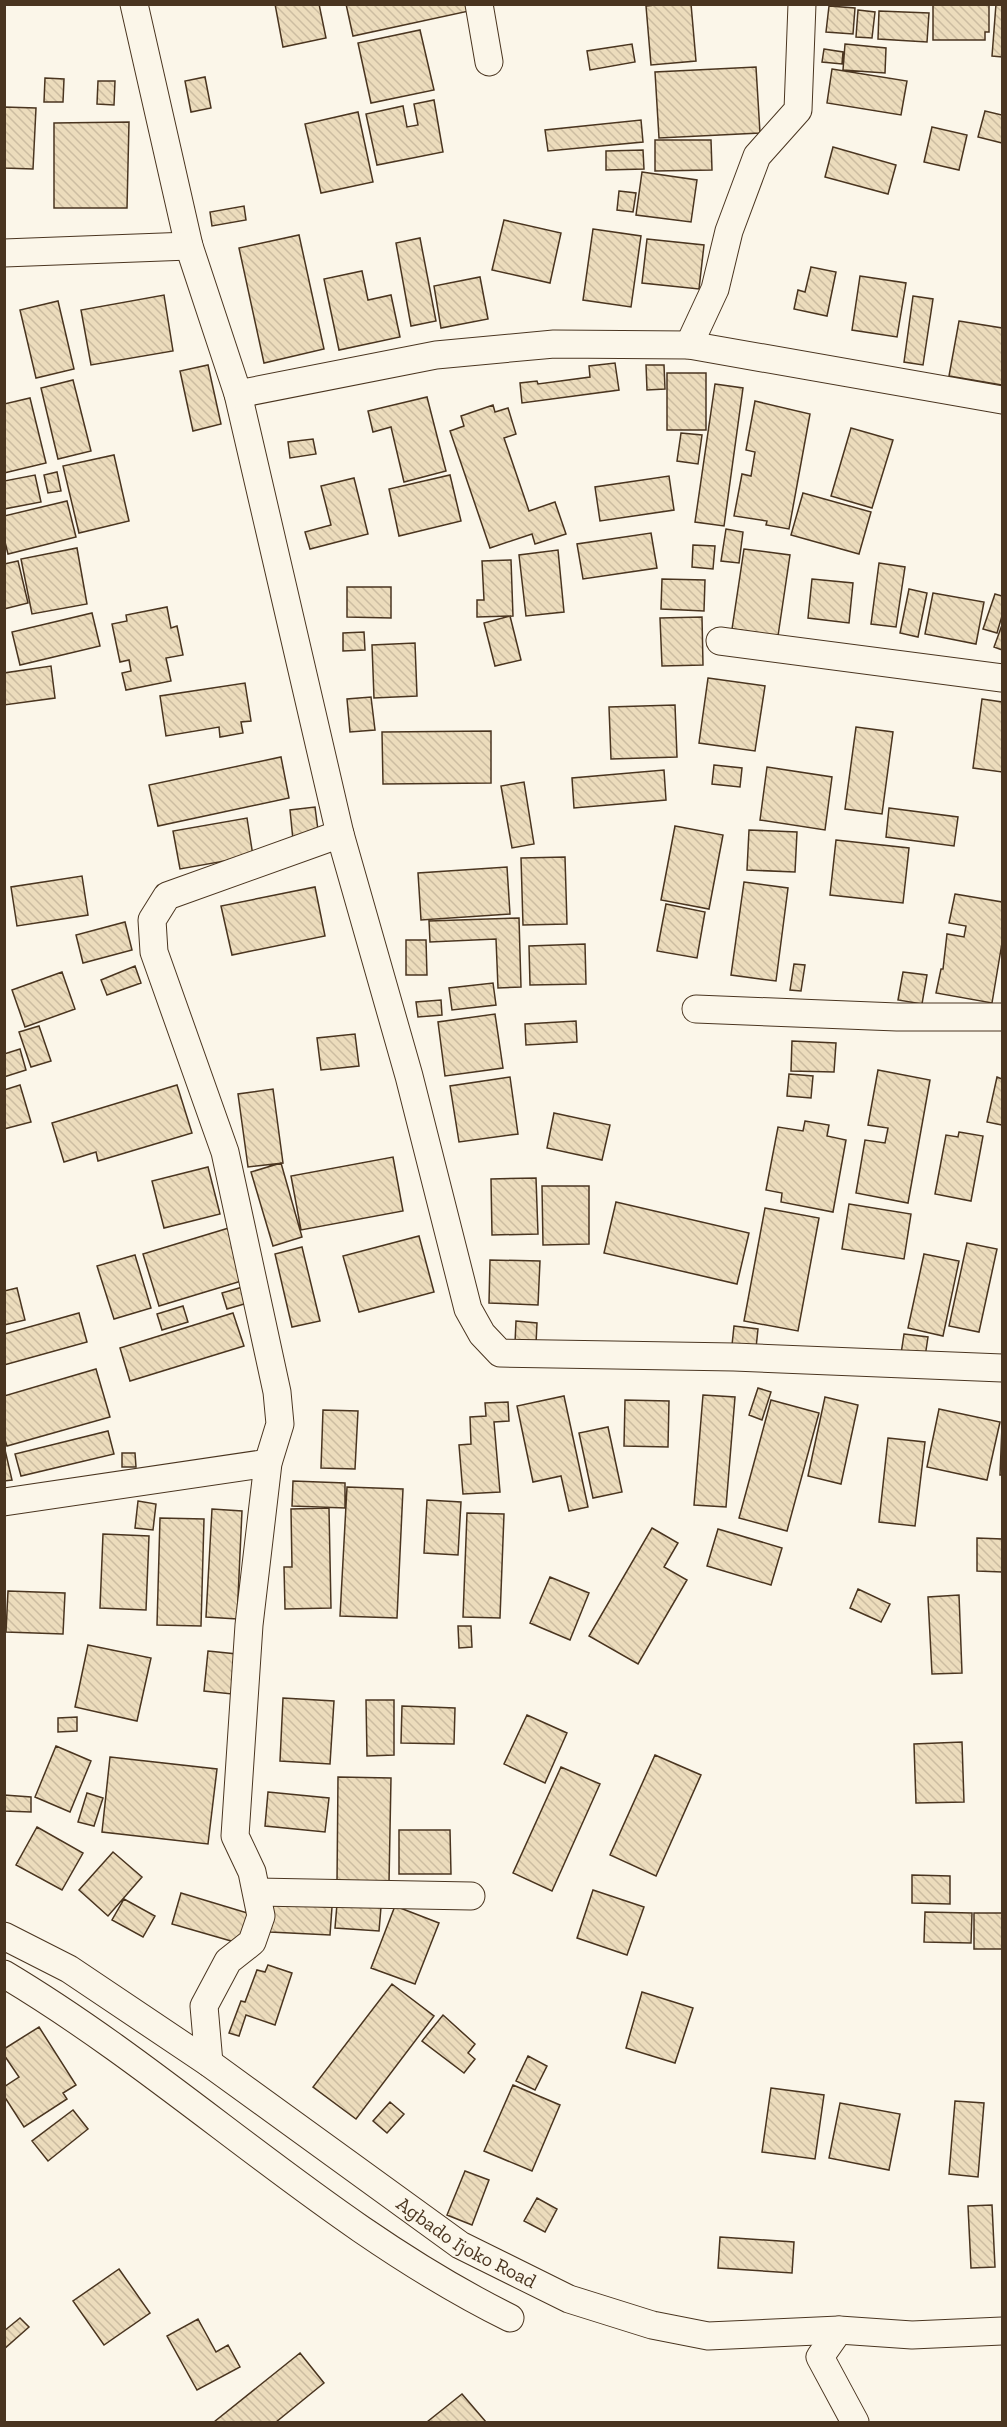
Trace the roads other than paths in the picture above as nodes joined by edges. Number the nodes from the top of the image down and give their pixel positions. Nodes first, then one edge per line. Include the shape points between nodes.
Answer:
1 (134, 4) edge
2 (479, 4) edge
3 (802, 4) edge
4 (489, 62) dead end
5 (189, 246) junction
6 (4, 254) edge
7 (689, 345) junction
8 (238, 394) junction
9 (1002, 400) edge
10 (720, 641) dead end
11 (1002, 678) edge
12 (340, 834) junction
13 (696, 1009) dead end
14 (1002, 1017) edge
15 (1002, 1368) edge
16 (268, 1463) junction
17 (4, 1502) edge
18 (257, 1892) junction
19 (471, 1896) dead end
20 (4, 1936) edge
21 (4, 1974) edge
22 (209, 2063) junction
23 (510, 2318) dead end
24 (839, 2330) junction
25 (1002, 2331) edge
26 (855, 2422) edge

1 - 5 street
2 - 4 street
3 - 7 street via 798,110 757,156 729,231 715,290
5 - 6 street
5 - 8 street
7 - 8 street via 554,344 436,355
7 - 9 street
8 - 12 street
10 - 11 street
12 - 15 street via 409,1076 468,1310 482,1334 500,1353
12 - 16 street via 166,896 152,920 154,952 225,1152 275,1380 280,1424
13 - 14 street
16 - 17 street
16 - 18 street via 249,1625 235,1836
18 - 19 street
18 - 22 street via 261,1916 252,1942 228,1961 204,2006
20 - 22 street, Agbado Ijoko Road via 69,1969
21 - 23 street via 126,2056 360,2229 458,2292
22 - 24 street, Agbado Ijoko Road via 460,2245 569,2299 652,2325 708,2336
24 - 25 street, Agbado Ijoko Road via 912,2335
24 - 26 street via 819,2356

